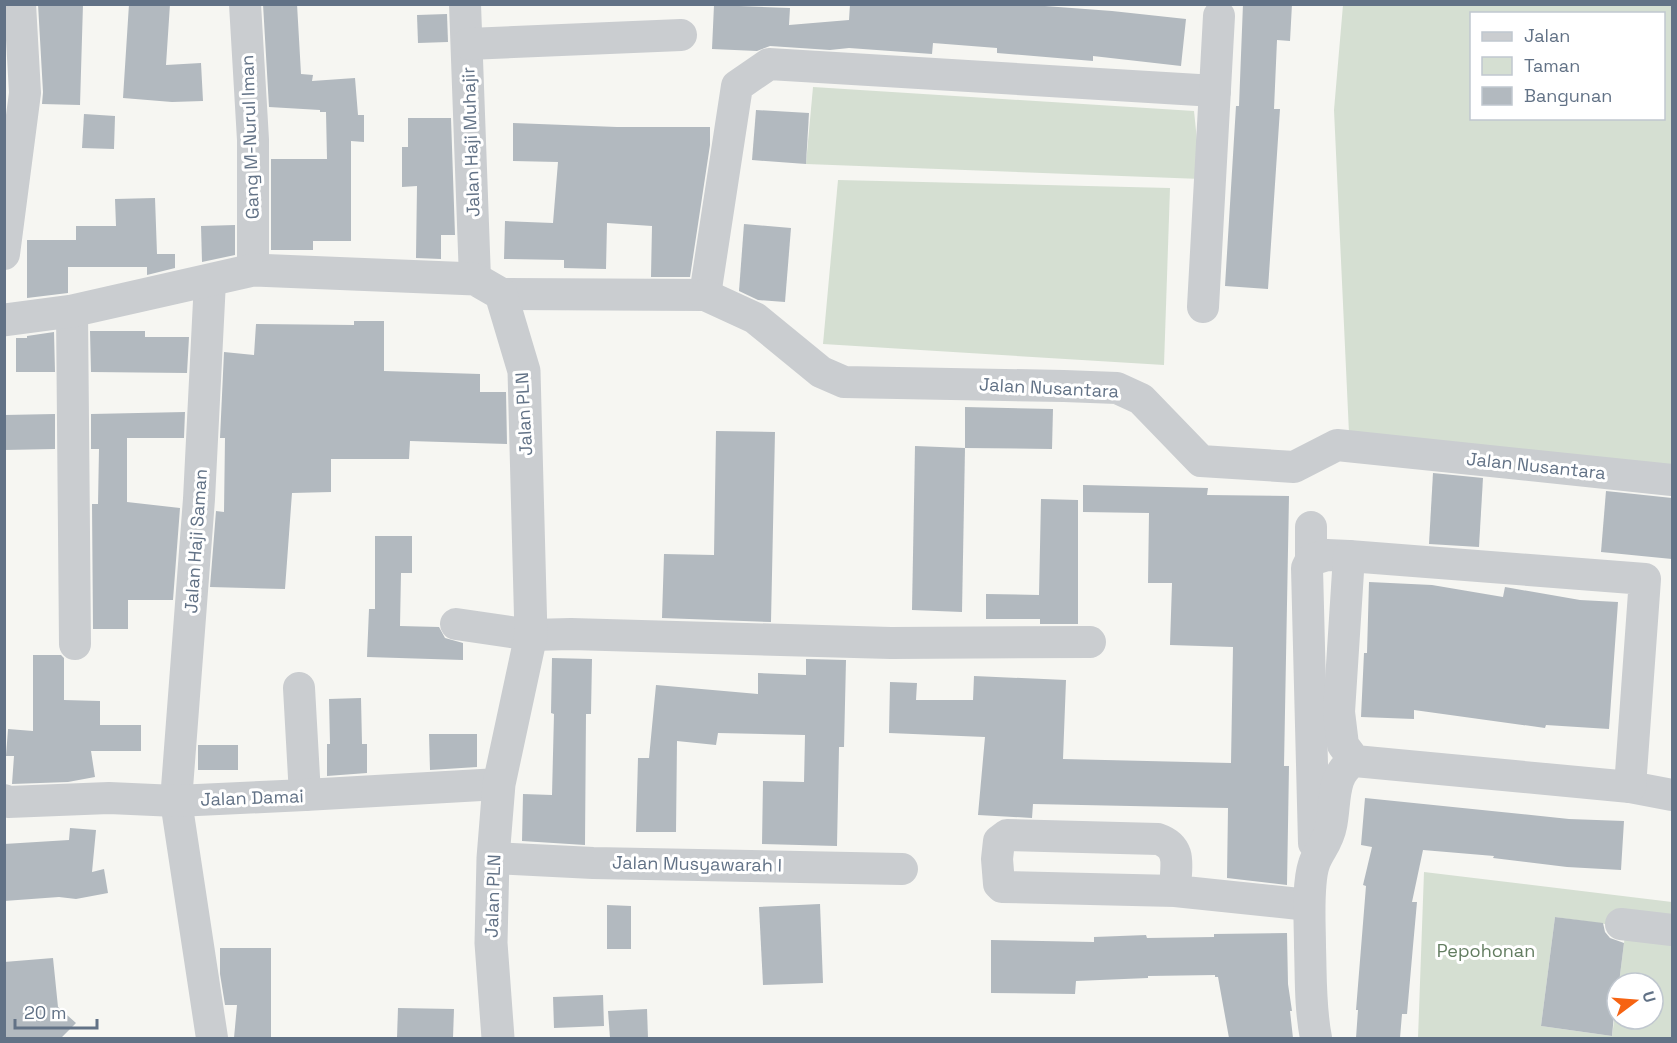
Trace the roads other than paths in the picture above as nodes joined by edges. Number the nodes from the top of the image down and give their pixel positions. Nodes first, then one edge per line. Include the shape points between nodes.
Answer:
1 (20, 4) edge
2 (245, 4) edge
3 (465, 4) edge
4 (1220, 16) dead end
5 (681, 35) dead end
6 (468, 44) junction
7 (1215, 91) junction
8 (4, 254) edge
9 (253, 270) junction
10 (210, 281) junction
11 (488, 286) junction
12 (705, 295) junction
13 (1203, 307) dead end
14 (72, 310) junction
15 (4, 320) edge
16 (1672, 480) edge
17 (1311, 527) dead end
18 (1349, 556) junction
19 (1311, 560) junction
20 (456, 624) dead end
21 (531, 635) junction
22 (1090, 642) dead end
23 (75, 644) dead end
24 (299, 688) dead end
25 (1311, 734) junction
26 (1349, 753) junction
27 (499, 784) junction
28 (1630, 787) junction
29 (305, 795) junction
30 (1672, 795) edge
31 (4, 800) edge
32 (176, 801) junction
33 (493, 858) junction
34 (1314, 863) junction
35 (902, 869) dead end
36 (1174, 891) junction
37 (1309, 905) junction
38 (1621, 924) dead end
39 (1672, 930) edge
40 (212, 1038) edge
41 (498, 1038) edge
42 (1317, 1038) edge

1 - 8 street via 26,93
2 - 9 street, Gang M-Nurul Iman via 253,140
3 - 6 street, Jalan Haji Muhajir
4 - 7 street
5 - 6 street
6 - 11 street, Jalan Haji Muhajir
7 - 12 street via 770,64 737,86
7 - 13 street
9 - 10 street
9 - 11 street
10 - 14 street
10 - 32 street, Jalan Haji Saman via 199,499
11 - 12 street
11 - 21 street, Jalan PLN via 524,371
12 - 16 street, Jalan Nusantara via 755,318 821,372 844,381 1117,388 1141,399 1201,461 1294,466 1337,445
14 - 15 street
14 - 23 street
17 - 19 street
18 - 19 street via 1327,555
18 - 26 street via 1339,712
18 - 28 street via 1644,579
19 - 25 street via 1307,568
20 - 21 street
21 - 22 street via 891,643
21 - 27 street, Jalan PLN
24 - 29 street
25 - 26 street
25 - 34 street
26 - 28 street
26 - 34 street via 1338,782 1327,843
27 - 29 street, Jalan Damai
27 - 33 street, Jalan PLN
28 - 30 street
29 - 32 street, Jalan Damai
31 - 32 street, Jalan Damai
32 - 40 street, Jalan Haji Saman
33 - 35 street, Jalan Musyawarah I
33 - 41 street, Jalan PLN via 491,943
34 - 37 street
36 - 36 street via 1002,887 997,858 999,841 1007,835 1158,839 1176,851
36 - 37 street
37 - 42 street via 1312,1018
38 - 39 street

